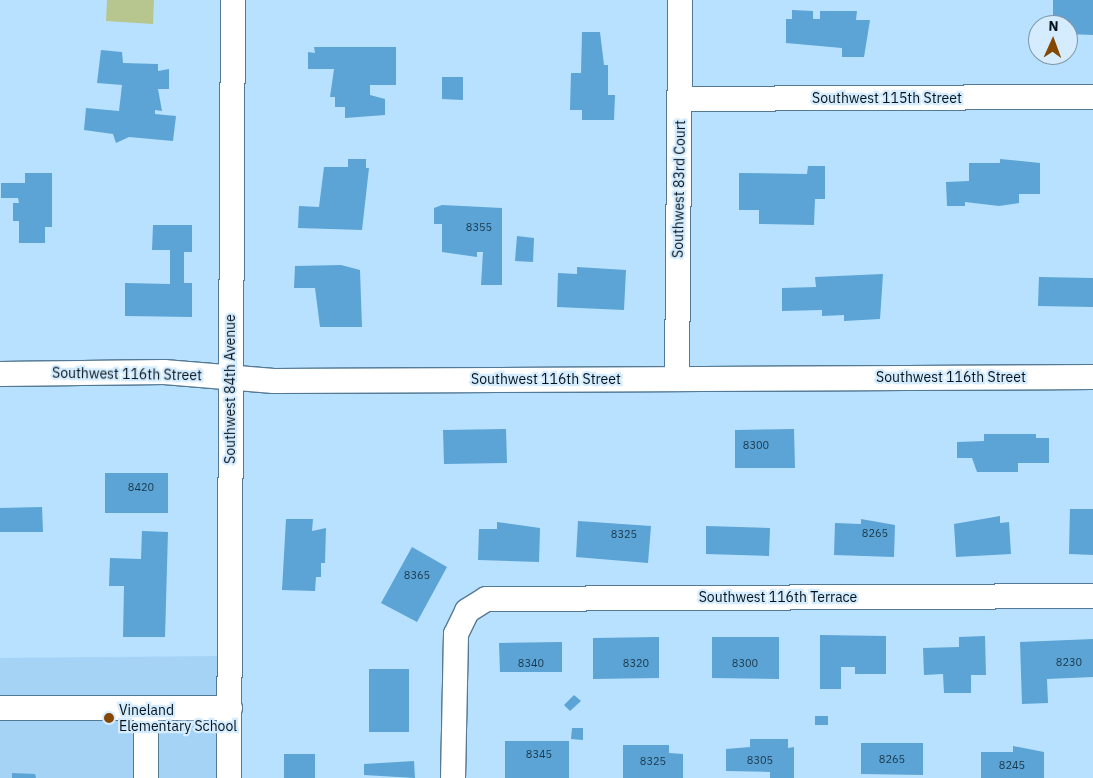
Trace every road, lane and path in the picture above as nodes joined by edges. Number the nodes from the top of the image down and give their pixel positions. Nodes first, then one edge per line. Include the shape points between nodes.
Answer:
1 (233, 0) edge
2 (680, 0) edge
3 (1093, 97) edge
4 (680, 98) junction
5 (0, 374) edge
6 (230, 377) junction
7 (1093, 377) edge
8 (677, 378) junction
9 (1093, 596) edge
10 (0, 708) edge
11 (146, 708) junction
12 (230, 708) junction
13 (146, 778) edge
14 (229, 778) edge
15 (453, 778) edge

1 - 6 street, Southwest 84th Avenue
2 - 4 street, Southwest 83rd Court
3 - 4 street, Southwest 115th Street
4 - 8 street, Southwest 83rd Court
5 - 6 street, Southwest 116th Street via 164,372
6 - 8 street, Southwest 116th Street via 274,381
6 - 12 street, Southwest 84th Avenue
7 - 8 street, Southwest 116th Street
9 - 15 street, Southwest 116th Terrace via 497,598 467,611 459,622 455,648
10 - 11 street
11 - 12 street
11 - 13 street
12 - 14 street, Southwest 84th Avenue

